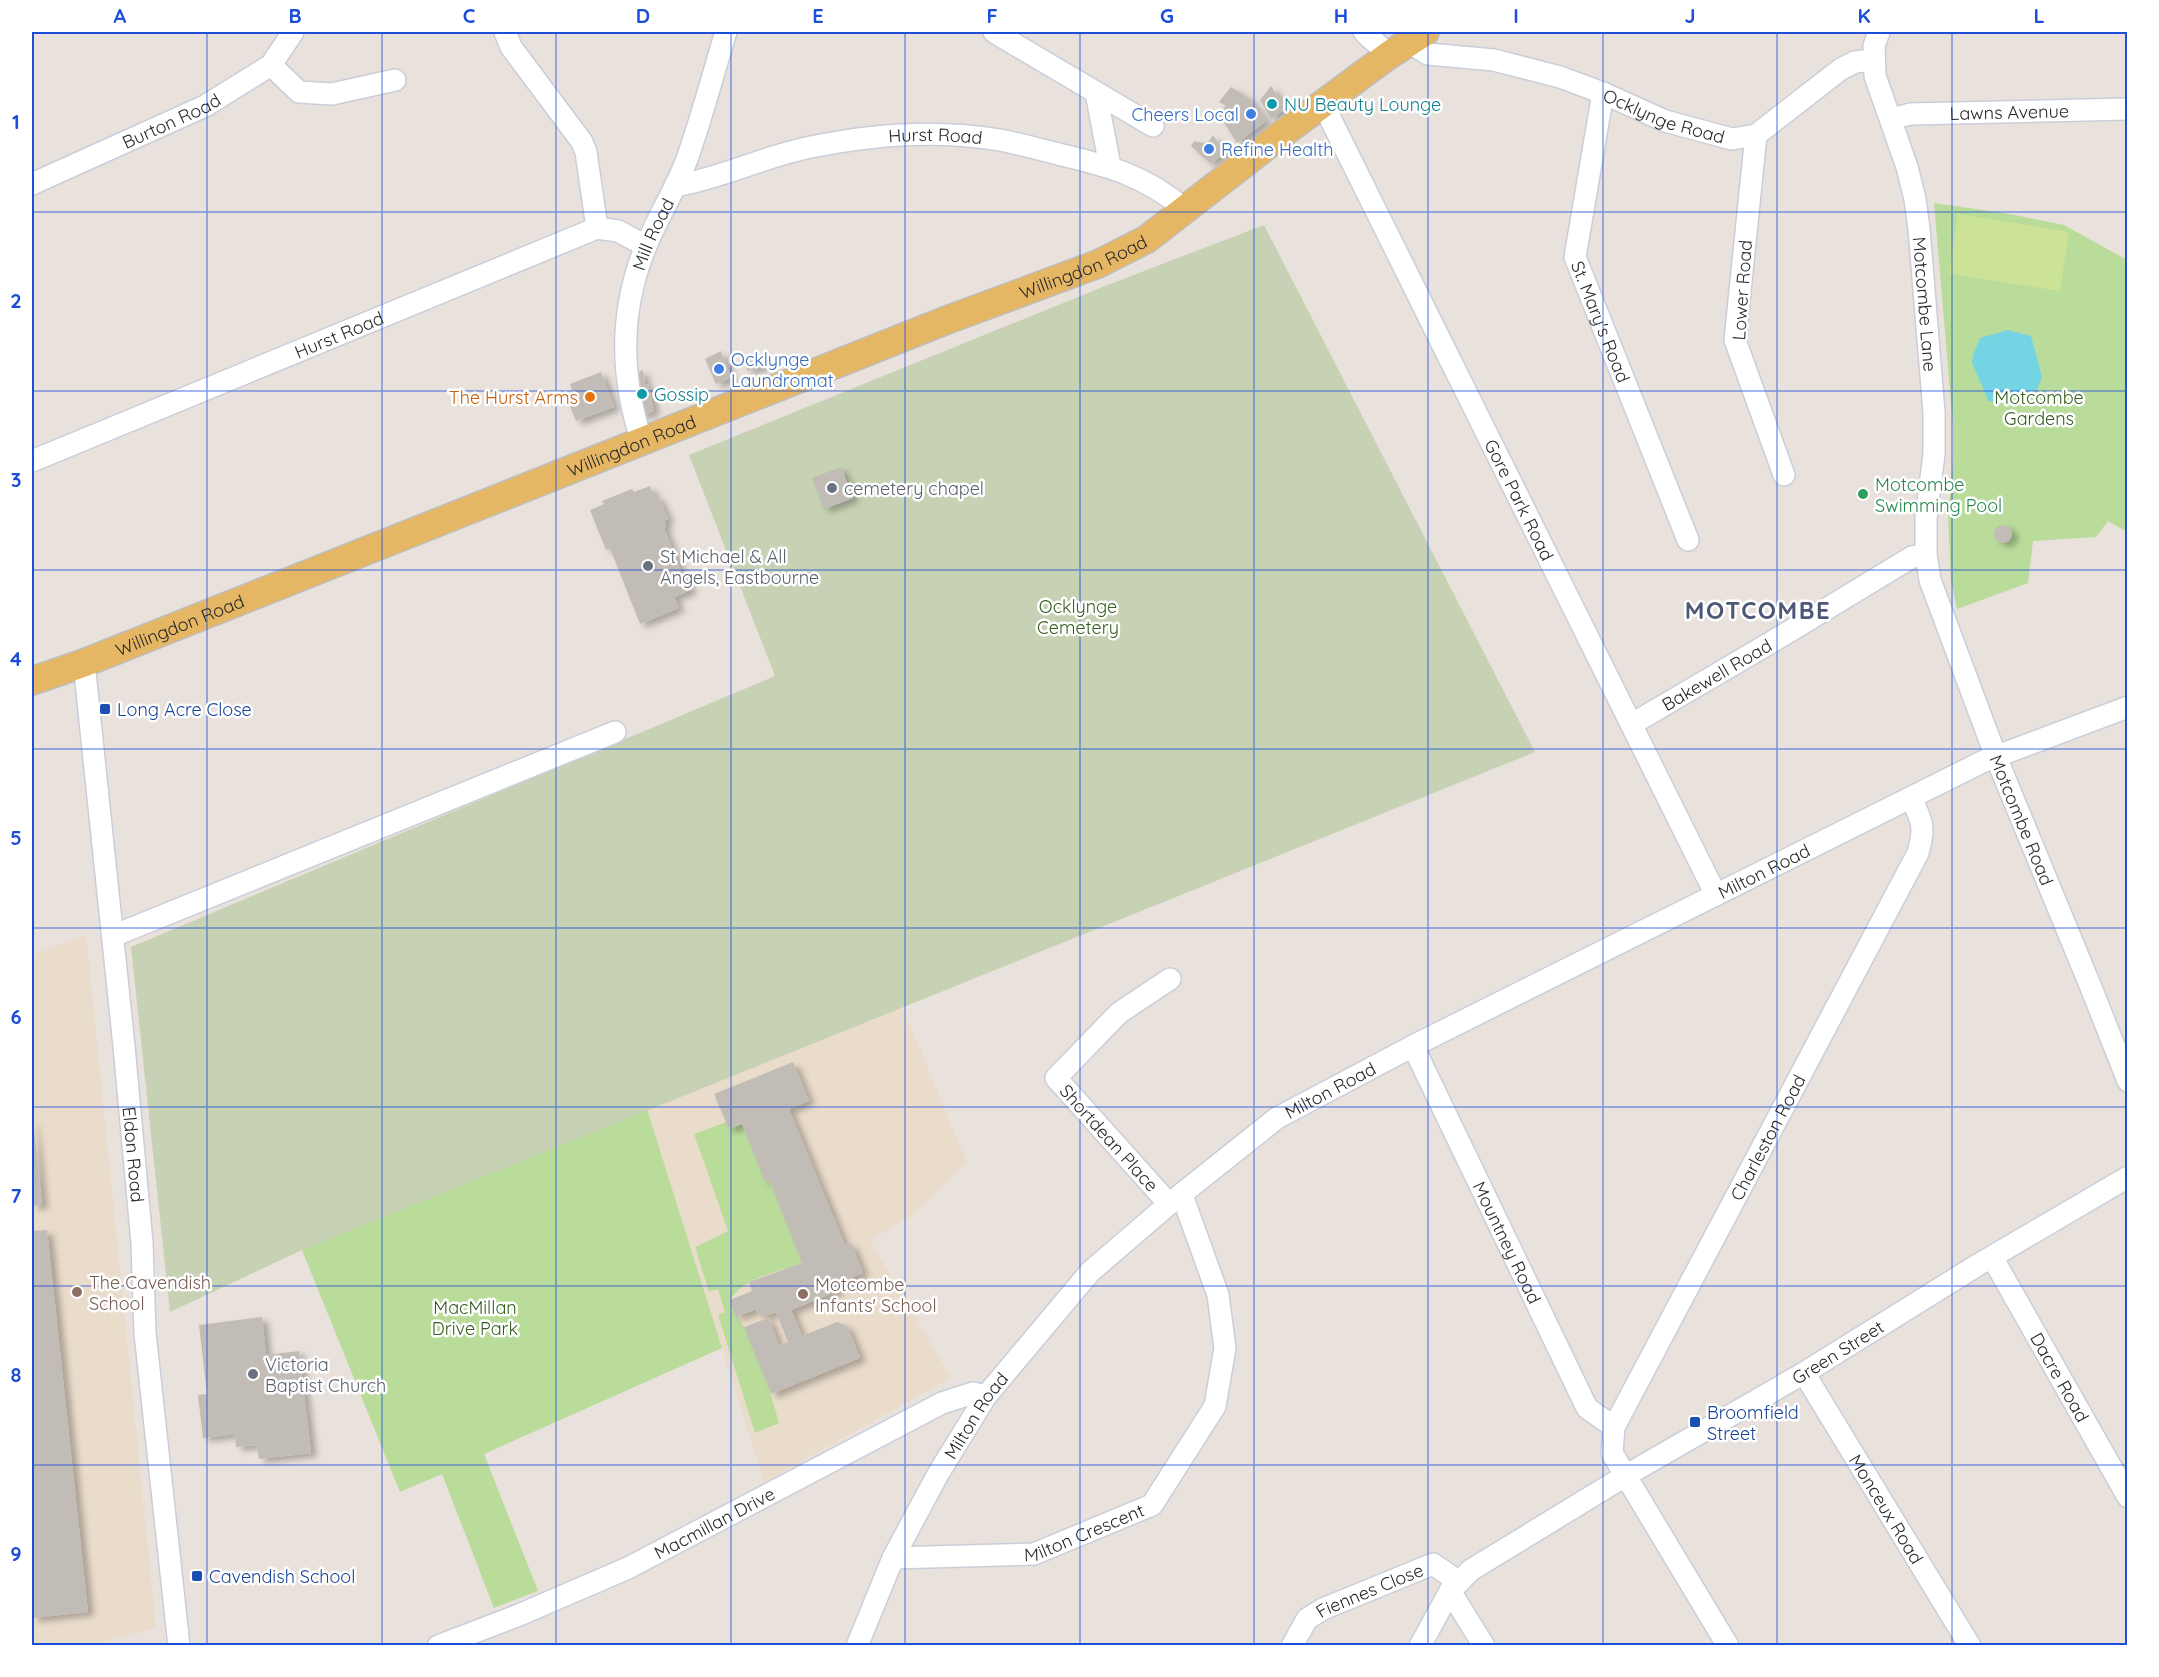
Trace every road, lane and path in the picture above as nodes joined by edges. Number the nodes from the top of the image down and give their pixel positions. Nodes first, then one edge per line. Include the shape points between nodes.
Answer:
1 (293, 32) edge
2 (505, 32) edge
3 (726, 32) edge
4 (994, 32) edge
5 (1364, 32) edge
6 (1879, 32) edge
7 (1408, 43) edge
8 (1873, 60) junction
9 (271, 65) junction
10 (395, 80) dead end
11 (1096, 93) junction
12 (1603, 93) junction
13 (1323, 104) junction
14 (2127, 109) edge
15 (1892, 119) junction
16 (1153, 126) dead end
17 (1756, 135) junction
18 (1110, 166) junction
19 (32, 184) edge
20 (675, 186) junction
21 (1186, 210) junction
22 (597, 228) junction
23 (646, 246) junction
24 (642, 442) junction
25 (32, 461) edge
26 (1784, 475) dead end
27 (1688, 540) dead end
28 (1926, 555) junction
29 (84, 663) junction
30 (32, 681) edge
31 (2127, 706) edge
32 (1632, 724) junction
33 (615, 732) dead end
34 (1996, 757) junction
35 (1911, 798) junction
36 (1716, 895) junction
37 (113, 936) junction
38 (1170, 979) dead end
39 (1413, 1047) junction
40 (2127, 1082) edge
41 (2127, 1177) edge
42 (1175, 1199) junction
43 (1992, 1257) junction
44 (1804, 1373) junction
45 (986, 1396) junction
46 (1614, 1427) junction
47 (1625, 1476) junction
48 (2127, 1497) edge
49 (893, 1558) junction
50 (1455, 1586) junction
51 (179, 1646) edge
52 (438, 1646) edge
53 (857, 1646) edge
54 (1292, 1646) edge
55 (1420, 1646) edge
56 (1484, 1646) edge
57 (1728, 1646) edge
58 (1970, 1646) edge

1 - 9 street, Burton Road
2 - 22 street via 511,47 582,142
3 - 20 street, Mill Road
4 - 11 street
5 - 7 street
6 - 8 street
7 - 12 street, Ocklynge Road via 1428,54 1494,60 1560,76
7 - 13 main road, Willingdon Road
8 - 15 street, Motcombe Lane via 1875,76
8 - 17 street via 1841,69
9 - 10 street via 299,92 332,94
9 - 19 street, Burton Road via 205,106
11 - 16 street
11 - 18 street
12 - 17 street, Ocklynge Road via 1665,121 1732,139
12 - 27 street, St. Mary's Road via 1575,257
13 - 21 main road, Willingdon Road
13 - 32 street, Gore Park Road
14 - 15 street, Lawns Avenue via 1910,114
15 - 28 street, Motcombe Lane via 1915,199 1934,412
17 - 26 street, Lower Road via 1736,340
18 - 20 street, Hurst Road via 1000,140 936,134 874,135 808,147
18 - 21 street, Hurst Road via 1144,181
20 - 23 street, Mill Road
21 - 24 main road, Willingdon Road via 1147,239 1098,264
22 - 23 street via 618,231
22 - 25 street, Hurst Road
23 - 24 street, Mill Road via 629,294 625,324 629,387
24 - 29 main road, Willingdon Road
28 - 32 street, Bakewell Road via 1911,557
28 - 34 street, Motcombe Road via 1930,580
29 - 30 main road, Willingdon Road
29 - 37 street, Eldon Road
31 - 34 street, Milton Road
32 - 36 street, Gore Park Road
33 - 37 street
34 - 35 street, Milton Road
34 - 40 street, Motcombe Road
35 - 36 street, Milton Road
35 - 46 street, Charleston Road via 1924,833 1918,853
36 - 39 street, Milton Road
37 - 51 street, Eldon Road via 142,1243 145,1334
38 - 42 street, Shortdean Place via 1119,1013 1056,1078
39 - 42 street, Milton Road via 1276,1118
39 - 46 street, Mountney Road via 1587,1408
41 - 43 street, Green Street
42 - 45 street, Milton Road via 1090,1272
42 - 49 street, Milton Crescent via 1218,1295 1225,1348 1215,1406 1152,1505 1034,1554
43 - 44 street, Green Street
43 - 48 street, Dacre Road
44 - 47 street, Green Street
44 - 58 street, Monceux Road
45 - 49 street, Milton Road
45 - 52 street, Macmillan Drive via 973,1393 942,1403 628,1568
46 - 47 street, Charleston Road via 1612,1453
47 - 50 street, Green Street via 1471,1570
47 - 57 street
49 - 53 street, Milton Road
50 - 54 street, Fiennes Close via 1433,1564 1323,1609 1307,1619
50 - 55 street, Green Street
50 - 56 street

